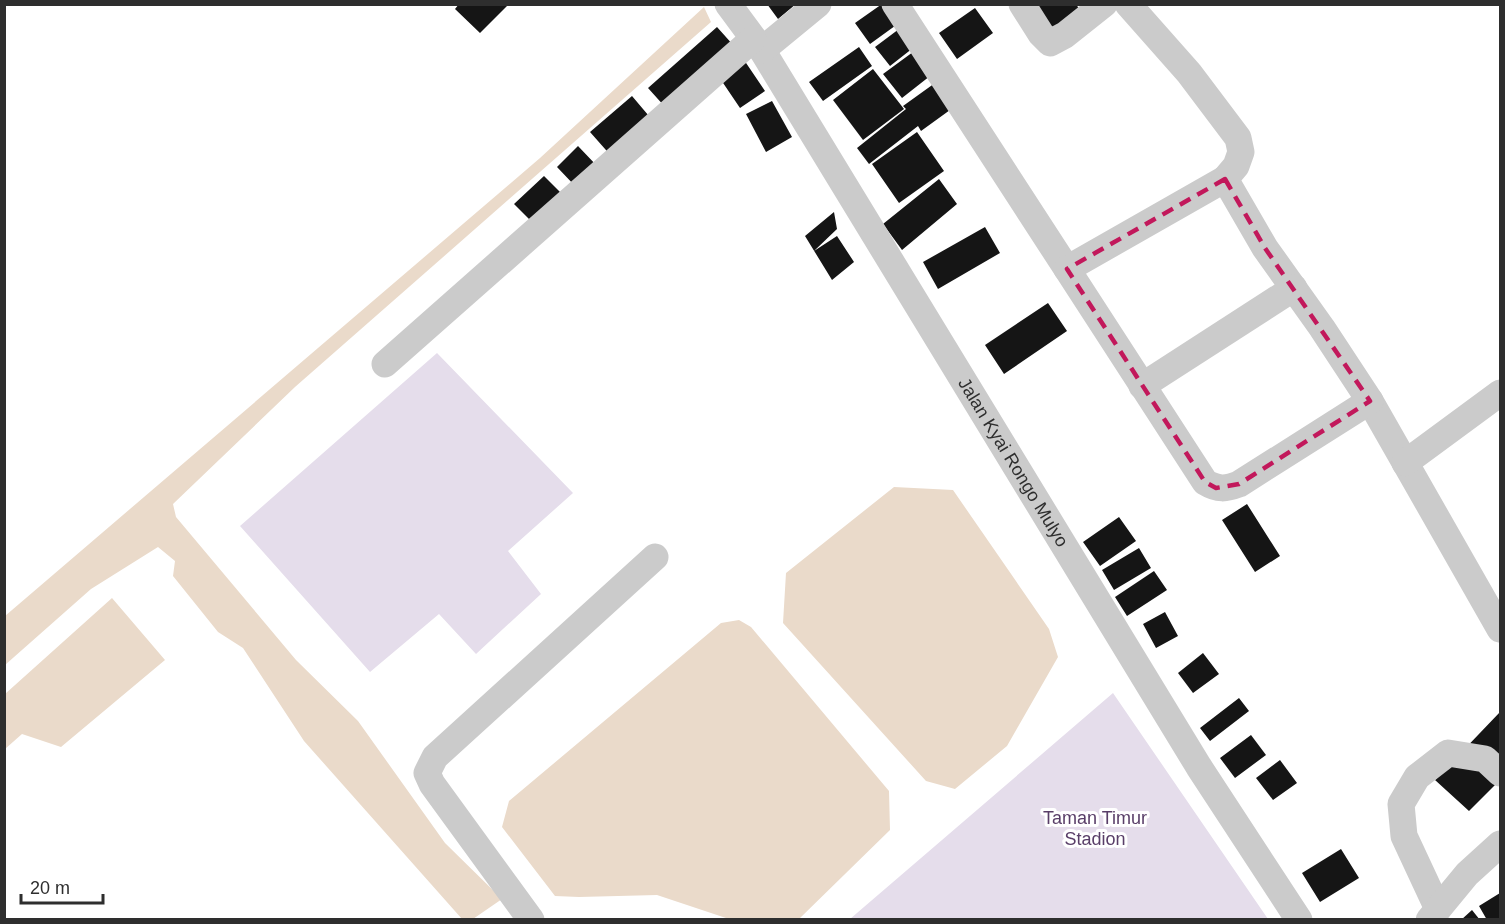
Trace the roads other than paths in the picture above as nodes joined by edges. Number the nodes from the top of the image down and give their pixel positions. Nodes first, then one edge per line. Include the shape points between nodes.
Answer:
1 (728, 4) edge
2 (818, 4) edge
3 (895, 4) edge
4 (1022, 4) edge
5 (1104, 4) edge
6 (1128, 4) edge
7 (757, 45) junction
8 (1225, 179) junction
9 (1067, 269) junction
10 (1294, 288) junction
11 (385, 364) dead end
12 (1142, 386) junction
13 (1500, 393) edge
14 (1370, 402) junction
15 (1405, 463) junction
16 (655, 557) dead end
17 (1500, 628) edge
18 (1500, 773) edge
19 (1500, 844) edge
20 (1433, 914) edge
21 (531, 920) edge
22 (1299, 920) edge

1 - 7 street, Jalan Kyai Rongo Mulyo
2 - 7 street
3 - 9 street
4 - 5 street via 1050,43
6 - 8 street via 1189,73 1238,138 1241,152
7 - 11 street
7 - 22 street, Jalan Kyai Rongo Mulyo via 1199,767
8 - 9 street
8 - 10 street via 1265,248
9 - 12 street
10 - 12 street
10 - 14 street
12 - 14 street via 1205,482 1216,488 1239,484
13 - 15 street
14 - 15 street
15 - 17 street
16 - 21 street via 435,757 427,773
18 - 20 street via 1485,759 1448,753 1418,777 1401,804 1404,836
19 - 20 street via 1467,874

